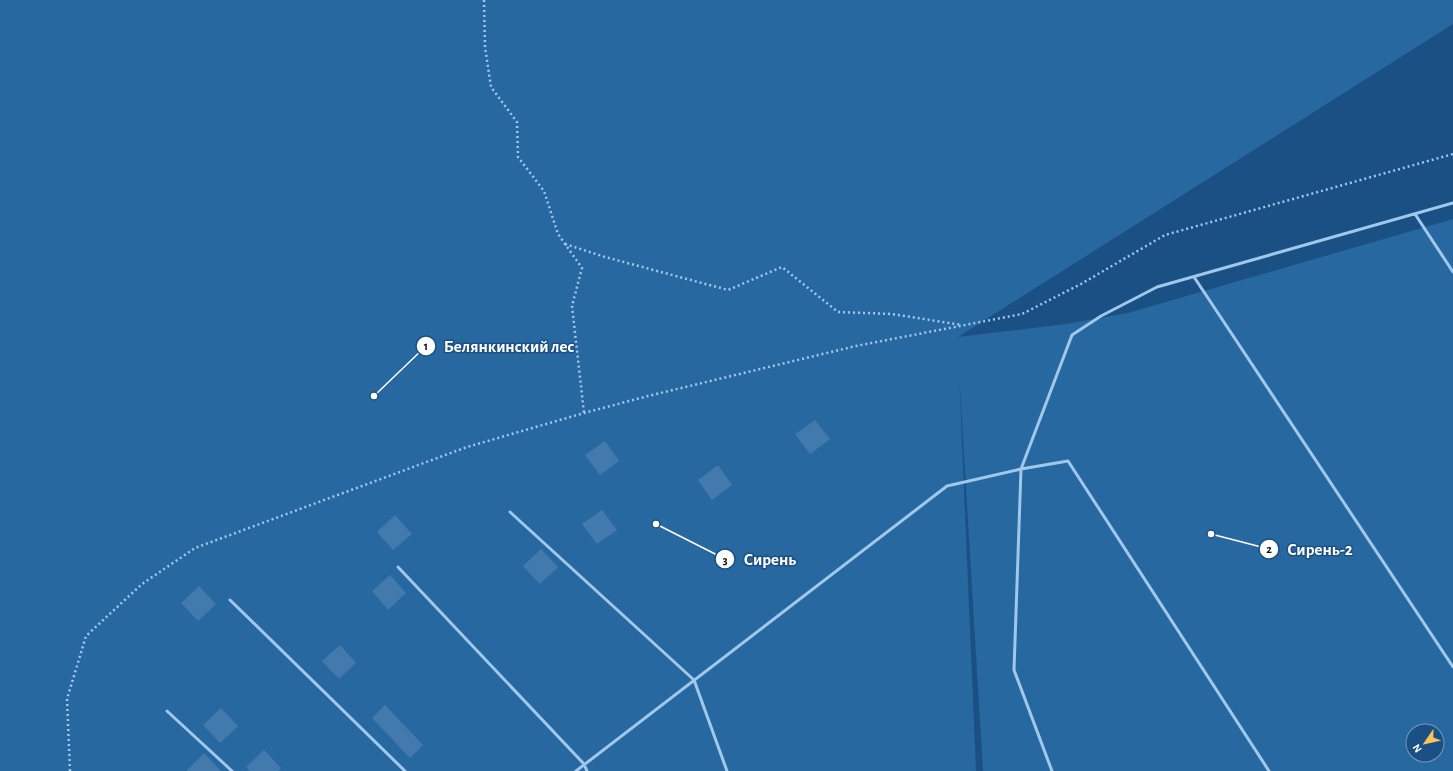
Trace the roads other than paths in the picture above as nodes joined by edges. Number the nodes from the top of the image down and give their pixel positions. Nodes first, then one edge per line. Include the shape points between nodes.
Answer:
1 (1453, 203) edge
2 (1415, 214) junction
3 (1453, 272) edge
4 (1194, 277) junction
5 (1020, 469) junction
6 (510, 512) dead end
7 (398, 567) dead end
8 (230, 600) dead end
9 (1453, 667) edge
10 (694, 680) junction
11 (167, 711) dead end
12 (584, 764) junction
13 (232, 771) edge
14 (405, 771) edge
15 (576, 771) edge
16 (587, 771) edge
17 (727, 771) edge
18 (1052, 771) edge
19 (1269, 771) edge

1 - 2 lane
2 - 3 lane
2 - 4 lane
4 - 5 lane via 1157,287 1101,316 1072,335
4 - 9 lane
5 - 10 lane via 947,486
5 - 18 lane via 1014,670
5 - 19 lane via 1068,461
6 - 10 lane
7 - 12 lane
8 - 14 lane
10 - 12 lane
10 - 17 lane
11 - 13 lane
12 - 15 lane
12 - 16 lane

